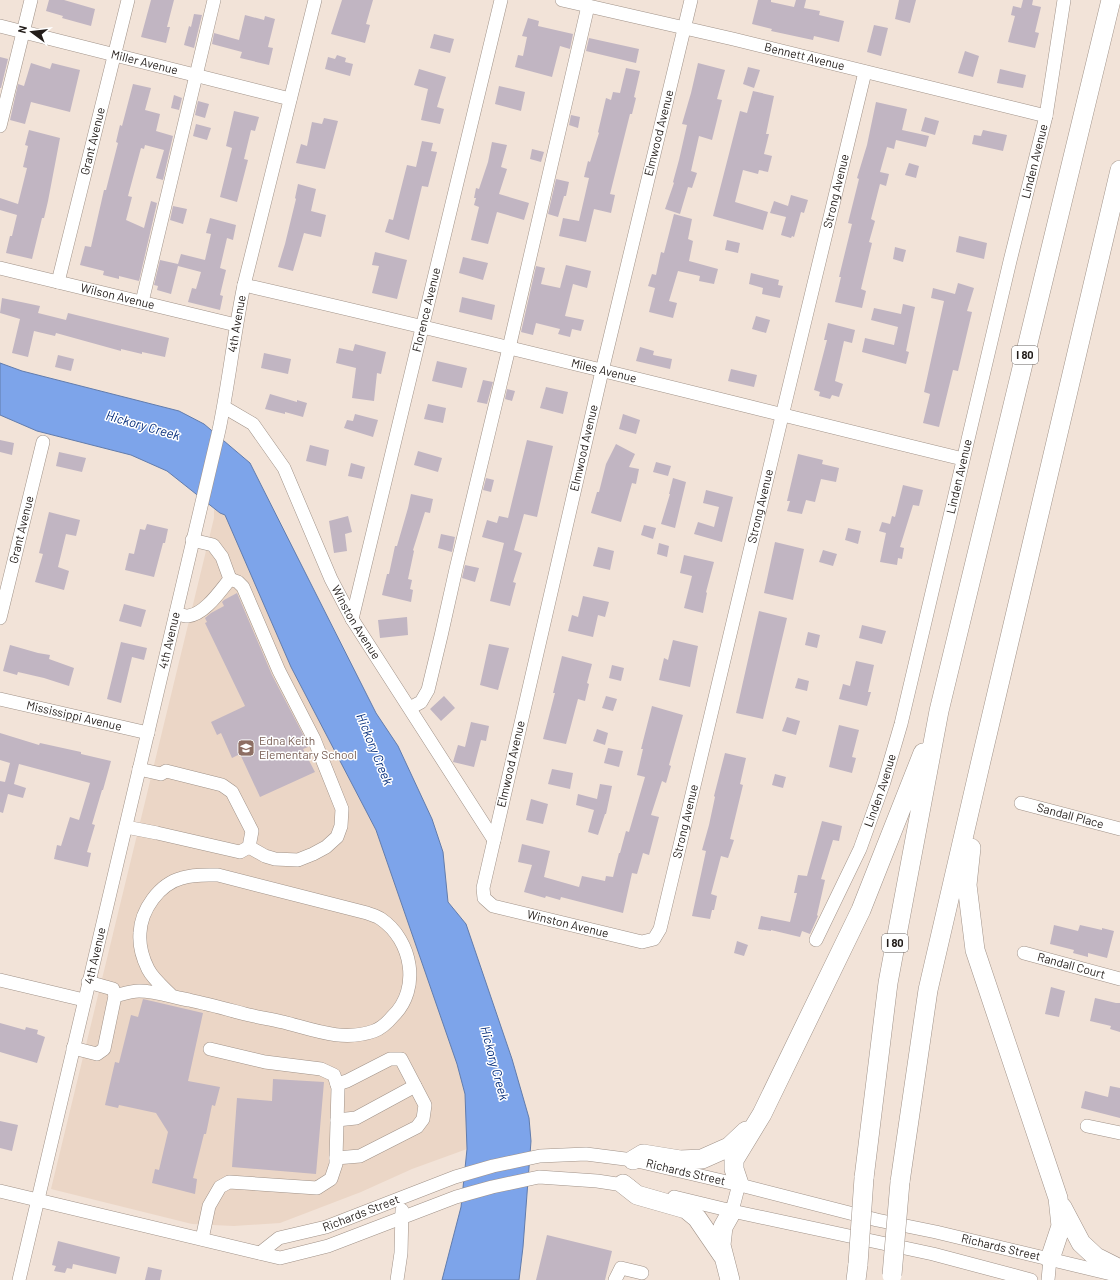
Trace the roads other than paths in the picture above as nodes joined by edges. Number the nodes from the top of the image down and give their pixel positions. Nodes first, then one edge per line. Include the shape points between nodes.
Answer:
1 (31, 0) edge
2 (128, 0) edge
3 (214, 0) edge
4 (315, 0) edge
5 (501, 0) edge
6 (562, 0) edge
7 (691, 0) edge
8 (1064, 0) edge
9 (1111, 0) edge
10 (588, 6) junction
11 (0, 26) edge
12 (685, 28) junction
13 (23, 32) junction
14 (114, 55) junction
15 (865, 72) junction
16 (197, 75) junction
17 (290, 99) junction
18 (1046, 116) junction
19 (0, 126) edge
20 (1120, 170) edge
21 (0, 268) edge
22 (58, 282) junction
23 (244, 285) junction
24 (142, 302) junction
25 (236, 325) junction
26 (423, 326) junction
27 (509, 348) junction
28 (602, 372) junction
29 (224, 407) junction
30 (782, 416) junction
31 (43, 442) dead end
32 (963, 459) junction
33 (192, 540) junction
34 (230, 578) junction
35 (176, 613) junction
36 (0, 618) edge
37 (352, 619) junction
38 (0, 699) edge
39 (410, 708) junction
40 (939, 711) junction
41 (148, 732) junction
42 (980, 765) junction
43 (139, 769) junction
44 (1021, 803) dead end
45 (126, 827) junction
46 (1120, 828) edge
47 (494, 840) junction
48 (249, 847) junction
49 (484, 898) joint
50 (654, 939) joint
51 (816, 940) dead end
52 (1024, 953) dead end
53 (1120, 979) edge
54 (0, 980) edge
55 (88, 982) junction
56 (115, 996) junction
57 (172, 996) junction
58 (84, 1000) junction
59 (73, 1048) junction
60 (210, 1049) dead end
61 (337, 1084) junction
62 (415, 1086) junction
63 (762, 1114) junction
64 (337, 1120) junction
65 (1087, 1126) dead end
66 (1120, 1133) edge
67 (336, 1158) junction
68 (632, 1160) junction
69 (623, 1184) junction
70 (739, 1184) junction
71 (0, 1191) edge
72 (401, 1198) junction
73 (1058, 1198) junction
74 (38, 1201) junction
75 (732, 1211) junction
76 (403, 1218) junction
77 (202, 1239) junction
78 (260, 1253) junction
79 (723, 1256) junction
80 (1050, 1259) junction
81 (1120, 1269) edge
82 (857, 1272) edge
83 (642, 1273) dead end
84 (1120, 1276) edge
85 (891, 1277) edge
86 (19, 1280) edge
87 (396, 1280) edge
88 (615, 1280) edge
89 (730, 1280) edge
90 (1031, 1280) edge
91 (1048, 1280) edge

1 - 13 street
2 - 14 street, Grant Avenue
3 - 16 street
4 - 17 street, 4th Avenue
5 - 26 street, Florence Avenue
6 - 10 street, Bennett Avenue
7 - 12 street, Elmwood Avenue
8 - 18 street, Linden Avenue
9 - 40 highway, I 80
10 - 12 street, Bennett Avenue
10 - 27 street
11 - 13 street, Miller Avenue
12 - 15 street, Bennett Avenue
12 - 28 street, Elmwood Avenue
13 - 14 street, Miller Avenue
13 - 19 street
14 - 16 street, Miller Avenue
14 - 22 street, Grant Avenue
15 - 18 street, Bennett Avenue
15 - 30 street, Strong Avenue
16 - 17 street, Miller Avenue
16 - 24 street
17 - 23 street, 4th Avenue
18 - 32 street, Linden Avenue
20 - 42 highway
21 - 22 street, Wilson Avenue
22 - 24 street, Wilson Avenue
23 - 25 street, 4th Avenue
23 - 26 street, Miles Avenue
24 - 25 street, Wilson Avenue
25 - 29 street, 4th Avenue
26 - 27 street, Miles Avenue
26 - 37 street, Florence Avenue
27 - 28 street, Miles Avenue
27 - 39 street via 428,690 421,702
28 - 30 street, Miles Avenue
28 - 47 street, Elmwood Avenue
29 - 33 street, 4th Avenue
29 - 37 street, Winston Avenue via 253,424 284,468 331,579
30 - 32 street, Miles Avenue
30 - 50 street, Strong Avenue via 660,929
31 - 36 street, Grant Avenue
32 - 51 street, Linden Avenue via 901,724 884,782 860,849
33 - 34 street via 213,545 222,557
33 - 35 street, 4th Avenue
34 - 35 street via 209,605 197,613 188,616
34 - 48 street via 243,588 279,671 314,739 342,809 341,826 337,837 326,848 313,854 298,860 275,859
35 - 41 street, 4th Avenue
37 - 39 street, Winston Avenue
38 - 41 street, Mississippi Avenue
39 - 47 street, Winston Avenue
40 - 63 highway via 861,910
40 - 82 highway, I 80, bridge via 888,983 864,1178
41 - 43 street, 4th Avenue
42 - 73 highway via 967,885 975,950
42 - 85 highway, bridge via 928,990 900,1182
43 - 45 street, 4th Avenue
43 - 48 street via 161,774 166,771 222,785 232,792 252,831
44 - 46 street, Sandall Place
45 - 48 street via 240,852
45 - 55 street, 4th Avenue
47 - 49 street, Elmwood Avenue via 483,888
49 - 50 street, Winston Avenue via 493,906 642,942
52 - 53 street, Randall Court
54 - 58 street
55 - 56 street via 113,990
55 - 58 street, 4th Avenue
56 - 57 street via 137,991
56 - 59 street via 104,1049 97,1054
57 - 57 street via 310,1030 349,1036 377,1030 398,1011 406,998 410,969 402,942 381,918 218,875 197,875 180,878 163,888 151,901 144,915 140,933 142,952 148,970
58 - 59 street, 4th Avenue
59 - 74 street, 4th Avenue
60 - 61 street via 265,1062 321,1069 334,1075
61 - 62 street via 390,1058 401,1059
61 - 64 street
62 - 64 street via 356,1118
62 - 67 street via 425,1105 423,1119 418,1127 360,1156
63 - 68 highway via 729,1147 702,1159 680,1160 643,1154
63 - 70 highway via 734,1160
64 - 67 street
65 - 66 street
67 - 77 street via 331,1179 317,1188 229,1182 220,1187 209,1206
68 - 70 street, Richards Street
68 - 72 street, Richards Street via 586,1154 540,1156 455,1177
69 - 75 street, Richards Street
69 - 76 street, Richards Street via 539,1177 456,1197
69 - 79 highway via 637,1195 686,1209 697,1218
70 - 75 street
70 - 80 street, Richards Street via 876,1220
71 - 74 street, Richards Street
72 - 76 street
72 - 78 street, Richards Street via 326,1227 279,1238
73 - 80 highway via 1061,1226
73 - 81 highway via 1081,1243 1096,1257
74 - 77 street, Richards Street
74 - 86 street, 4th Avenue
75 - 79 highway via 723,1227
75 - 90 street, Richards Street via 933,1254
76 - 78 street, Richards Street via 321,1248 280,1258
76 - 87 street
77 - 78 street, Richards Street
79 - 89 highway
80 - 84 street, Richards Street
80 - 91 street
83 - 88 street via 621,1268

